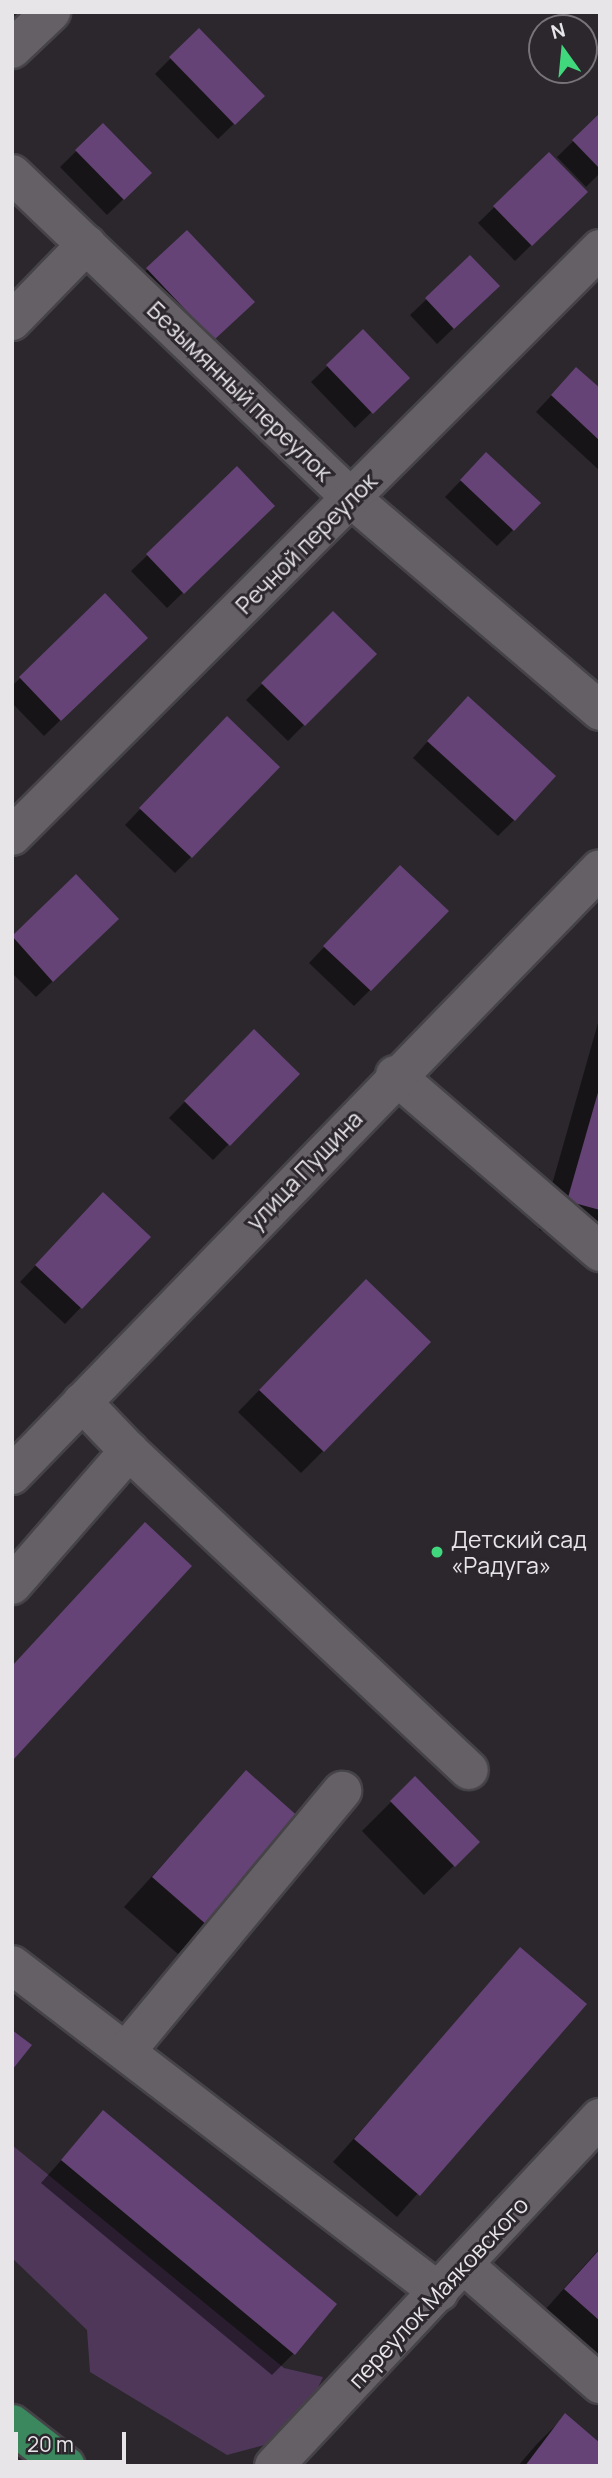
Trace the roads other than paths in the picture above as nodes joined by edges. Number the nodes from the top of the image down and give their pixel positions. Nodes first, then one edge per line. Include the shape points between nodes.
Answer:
1 (51, 12) edge
2 (12, 49) edge
3 (12, 174) edge
4 (87, 244) junction
5 (600, 249) edge
6 (12, 321) edge
7 (351, 498) junction
8 (600, 711) edge
9 (12, 836) edge
10 (600, 869) edge
11 (395, 1075) junction
12 (600, 1252) edge
13 (82, 1402) junction
14 (129, 1451) junction
15 (12, 1475) edge
16 (12, 1585) edge
17 (469, 1770) dead end
18 (342, 1791) dead end
19 (12, 1965) edge
20 (127, 2050) junction
21 (600, 2118) edge
22 (452, 2279) junction
23 (600, 2384) edge
24 (12, 2424) edge
25 (66, 2466) edge
26 (275, 2466) edge

1 - 2 street
3 - 4 street, Безымянный переулок
4 - 6 street
4 - 7 street, Безымянный переулок
5 - 7 street, Речной переулок
7 - 8 street, Безымянный переулок
7 - 9 street, Речной переулок
10 - 11 street, улица Пущина
11 - 12 street
11 - 13 street, улица Пущина
13 - 14 street
13 - 15 street, улица Пущина
14 - 16 street
14 - 17 street
18 - 20 street
19 - 20 street
20 - 22 street
21 - 22 street, переулок Маяковского
22 - 23 street
22 - 26 street, переулок Маяковского
24 - 25 main road

